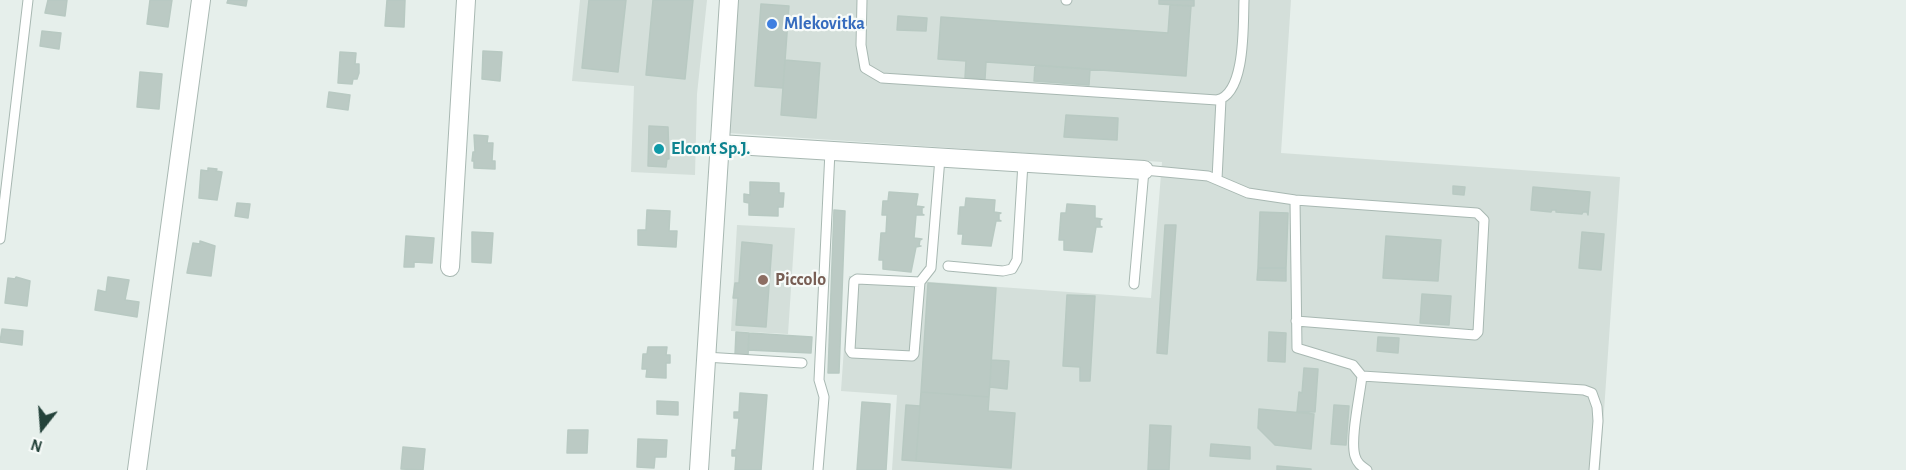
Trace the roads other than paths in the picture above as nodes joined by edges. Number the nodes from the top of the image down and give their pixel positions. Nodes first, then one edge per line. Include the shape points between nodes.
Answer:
1 (28, 0) edge
2 (201, 0) edge
3 (465, 0) edge
4 (729, 0) edge
5 (862, 0) edge
6 (1244, 0) edge
7 (1221, 99) junction
8 (720, 144) junction
9 (830, 151) junction
10 (940, 158) junction
11 (1023, 163) junction
12 (1144, 170) junction
13 (1217, 179) junction
14 (1295, 200) junction
15 (0, 239) edge
16 (948, 266) dead end
17 (450, 267) dead end
18 (920, 282) junction
19 (1134, 284) dead end
20 (1296, 321) junction
21 (705, 357) junction
22 (802, 363) dead end
23 (1362, 376) junction
24 (137, 470) edge
25 (699, 470) edge
26 (818, 470) edge
27 (1367, 470) edge
28 (1594, 470) edge

1 - 15 lane
2 - 24 street
3 - 17 street
4 - 8 street
5 - 7 lane via 864,68 882,78
6 - 7 lane via 1238,74
7 - 13 lane
8 - 9 street
8 - 21 street
9 - 10 street
9 - 26 lane via 819,380 824,398
10 - 11 street
10 - 18 lane via 931,268
11 - 12 street
11 - 16 lane via 1017,260 1012,269
12 - 13 lane
12 - 19 lane
13 - 14 lane via 1248,193
14 - 20 lane
14 - 20 lane via 1477,213 1484,220 1475,335
18 - 18 lane via 854,281 852,353 907,357 914,354
20 - 23 lane via 1297,348 1353,365
21 - 22 lane
21 - 25 street
23 - 27 lane via 1354,442 1359,465
23 - 28 lane via 1592,393 1598,421

